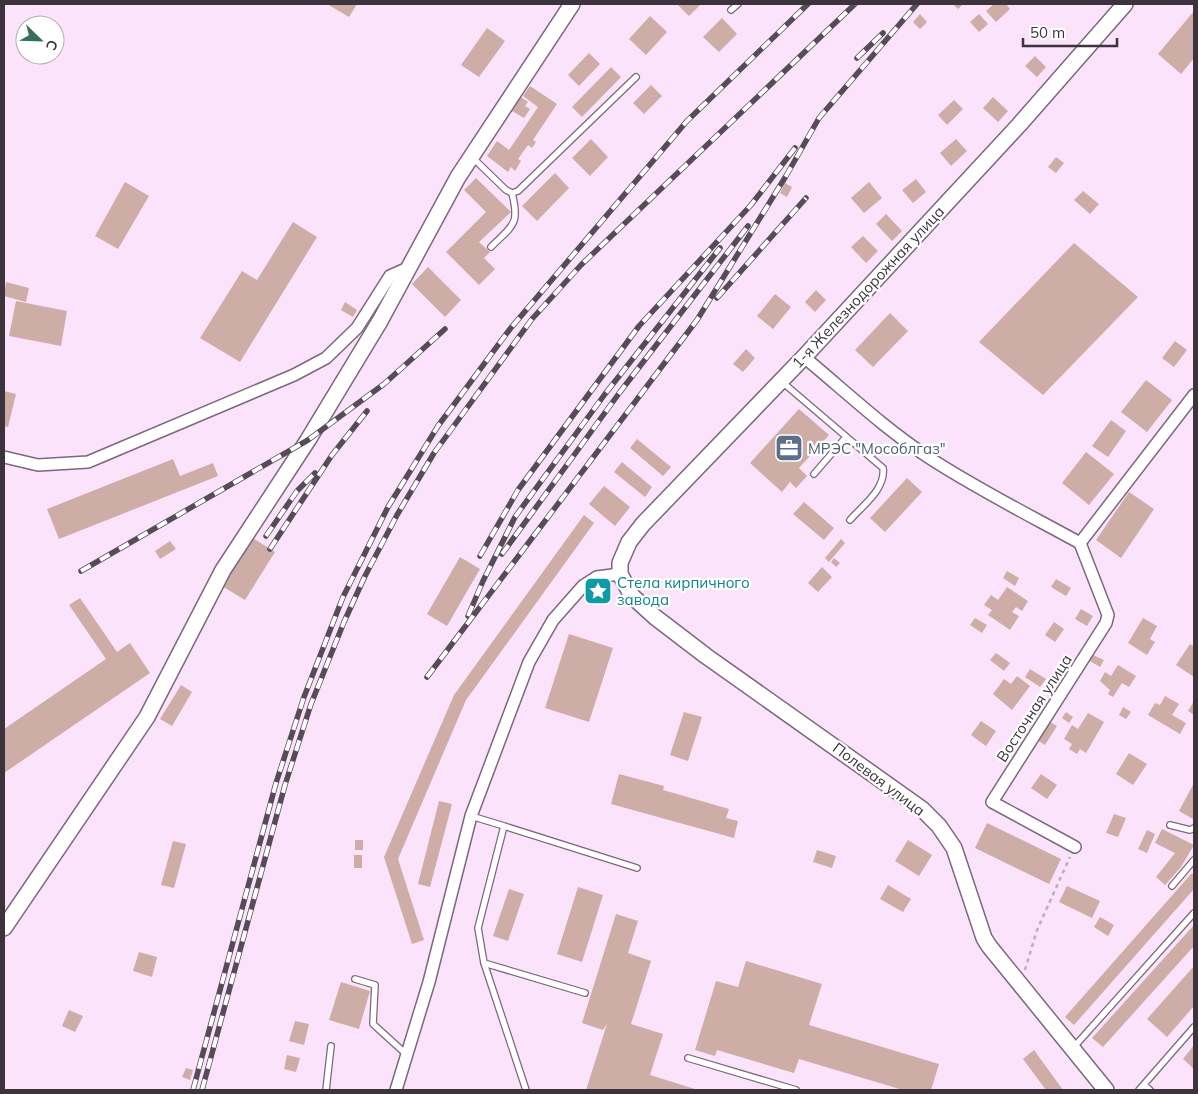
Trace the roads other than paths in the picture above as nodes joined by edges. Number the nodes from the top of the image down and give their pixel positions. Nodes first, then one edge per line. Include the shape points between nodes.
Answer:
1 (572, 4) edge
2 (738, 4) edge
3 (1125, 4) edge
4 (731, 10) dead end
5 (636, 77) dead end
6 (471, 157) junction
7 (512, 193) junction
8 (491, 246) dead end
9 (408, 268) junction
10 (804, 357) junction
11 (781, 381) junction
12 (1194, 395) edge
13 (846, 437) junction
14 (4, 457) edge
15 (814, 474) dead end
16 (850, 520) dead end
17 (1080, 543) junction
18 (620, 574) junction
19 (471, 816) junction
20 (504, 826) junction
21 (1170, 826) dead end
22 (1192, 829) edge
23 (1194, 836) edge
24 (1075, 847) road end
25 (1194, 860) edge
26 (637, 868) dead end
27 (1172, 886) dead end
28 (1194, 913) edge
29 (4, 928) edge
30 (484, 963) junction
31 (355, 979) dead end
32 (585, 993) dead end
33 (1194, 1027) edge
34 (331, 1046) dead end
35 (1073, 1048) junction
36 (406, 1054) junction
37 (688, 1058) dead end
38 (1144, 1085) junction
39 (328, 1090) edge
40 (396, 1090) edge
41 (526, 1090) edge
42 (796, 1090) edge
43 (1106, 1090) edge
44 (1139, 1090) edge
45 (1150, 1090) edge

1 - 6 main road
2 - 4 lane
3 - 10 main road, 1-я Железнодорожная улица via 1019,125
5 - 7 lane via 524,186
6 - 7 lane
6 - 9 main road
7 - 8 lane via 516,208 514,223
9 - 14 street via 390,276 357,328 326,358 294,375 88,462 38,464
9 - 29 main road via 380,321 223,570 147,717
10 - 11 main road, 1-я Железнодорожная улица
10 - 17 street via 928,457
11 - 13 lane
11 - 18 main road, 1-я Железнодорожная улица via 643,524 625,550
12 - 17 street
13 - 15 lane
13 - 16 lane via 883,468 884,475 878,489
17 - 24 street, Восточная улица via 1108,615 1106,623 992,802
18 - 19 street via 597,577 583,586 540,640 505,720
18 - 35 main road, Полевая улица via 632,596 655,617 867,768 930,818 954,848 984,938
19 - 20 lane
19 - 36 street
20 - 26 lane
20 - 30 lane via 478,928
21 - 22 lane
22 - 23 lane
25 - 27 lane
28 - 35 lane
30 - 32 lane
30 - 41 lane
31 - 36 lane via 375,985 373,1024
33 - 38 lane
34 - 39 lane
35 - 43 main road, Полевая улица
36 - 40 street
37 - 42 lane
38 - 44 lane
38 - 45 lane

